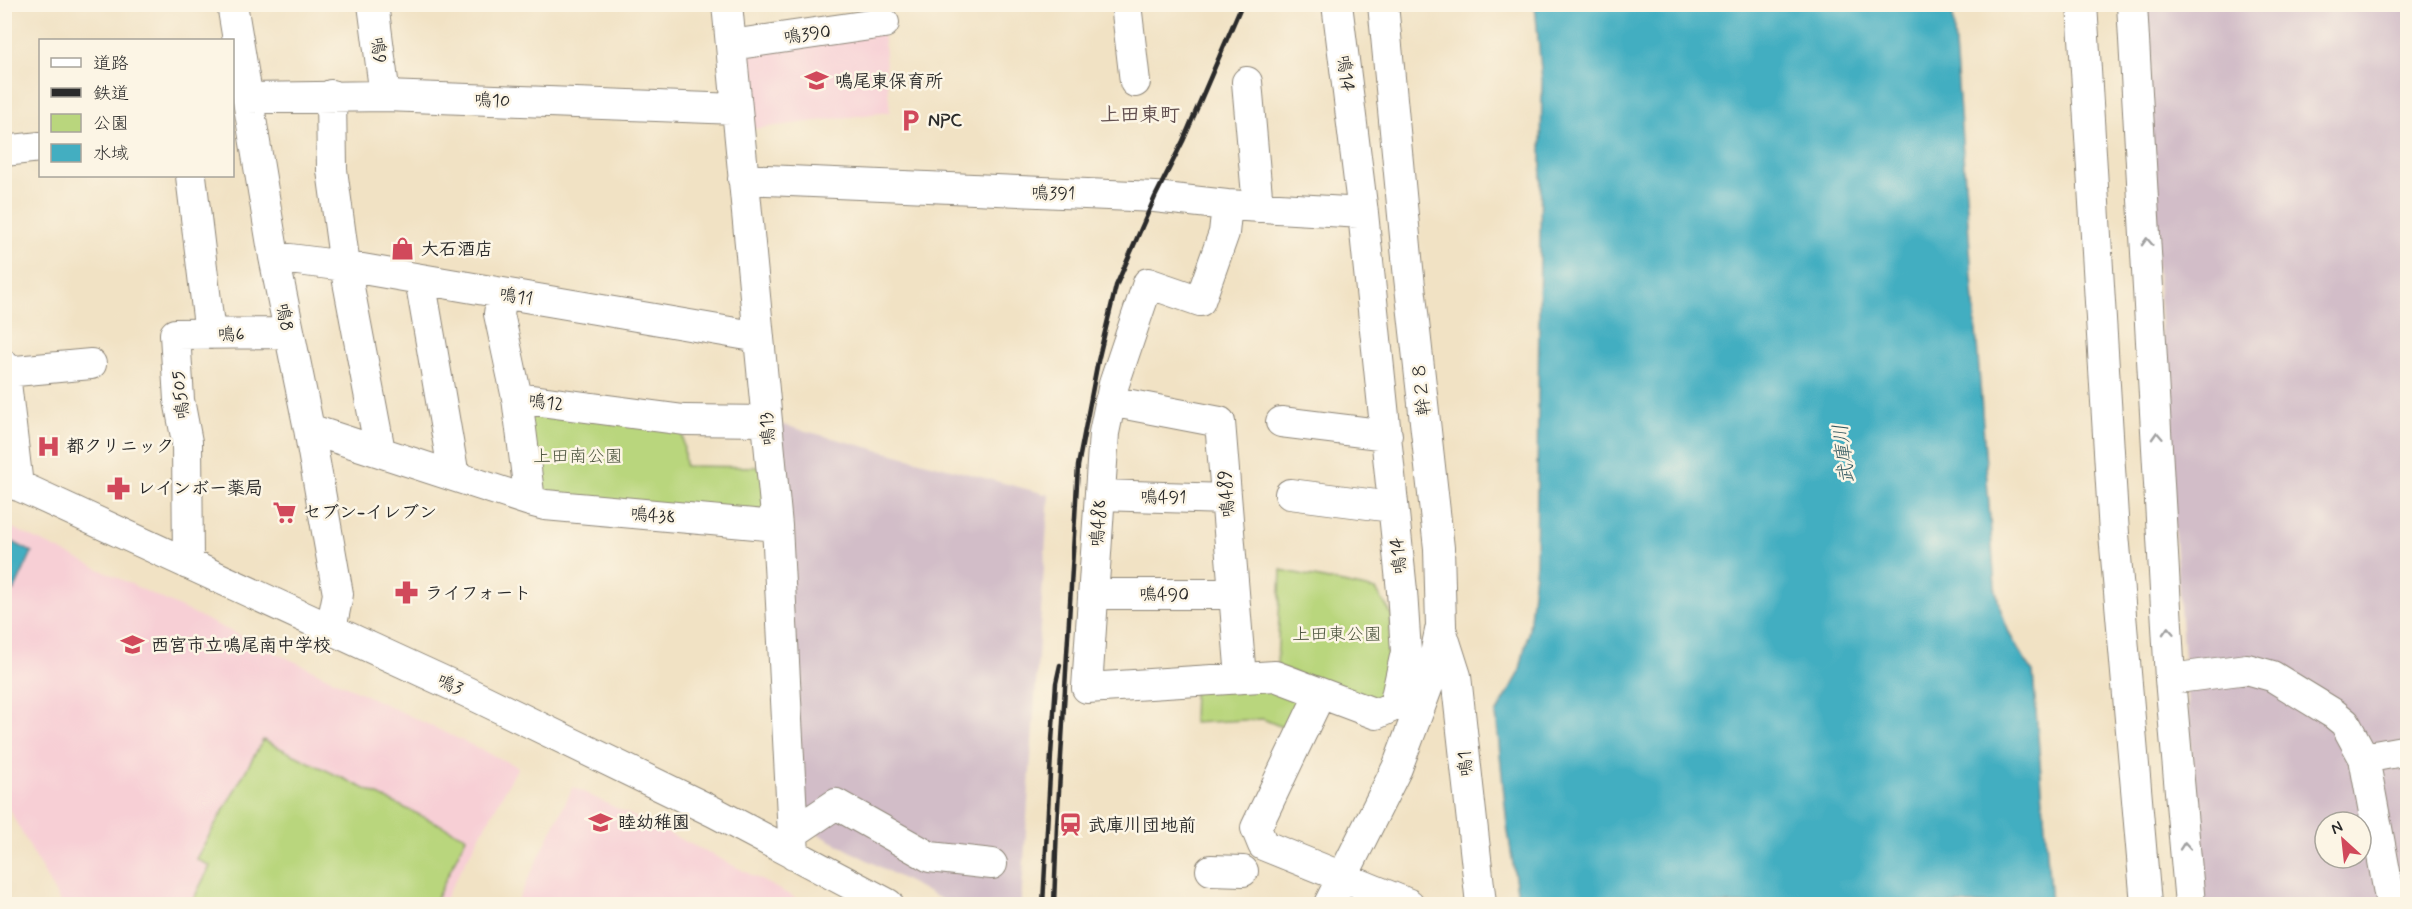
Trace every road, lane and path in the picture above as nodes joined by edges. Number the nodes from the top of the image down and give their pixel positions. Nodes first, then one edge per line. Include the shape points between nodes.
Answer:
1 (232, 4) edge
2 (373, 4) edge
3 (727, 4) edge
4 (1126, 4) edge
5 (1337, 4) edge
6 (1383, 4) edge
7 (2082, 4) edge
8 (2114, 4) edge
9 (2132, 4) edge
10 (884, 23) dead end
11 (731, 45) junction
12 (1135, 82) dead end
13 (1247, 82) dead end
14 (331, 95) junction
15 (385, 96) junction
16 (248, 98) junction
17 (737, 109) junction
18 (243, 128) edge
19 (2141, 129) junction
20 (39, 147) edge
21 (4, 151) edge
22 (191, 177) edge
23 (743, 179) junction
24 (1227, 205) junction
25 (1258, 207) junction
26 (1363, 213) junction
27 (274, 257) junction
28 (345, 266) junction
29 (420, 279) junction
30 (502, 294) junction
31 (288, 333) junction
32 (175, 334) joint
33 (210, 334) junction
34 (759, 337) junction
35 (91, 364) dead end
36 (4, 365) edge
37 (5, 372) edge
38 (517, 398) junction
39 (1110, 401) junction
40 (767, 421) junction
41 (1281, 422) dead end
42 (309, 429) junction
43 (1387, 435) junction
44 (380, 451) junction
45 (454, 476) junction
46 (11, 483) edge
47 (1290, 494) dead end
48 (1100, 495) junction
49 (1226, 499) junction
50 (530, 501) junction
51 (1392, 507) junction
52 (777, 526) junction
53 (188, 564) junction
54 (1094, 594) junction
55 (1234, 594) junction
56 (1441, 626) junction
57 (331, 629) junction
58 (1241, 678) junction
59 (2170, 679) junction
60 (1320, 694) junction
61 (2408, 750) edge
62 (2364, 758) junction
63 (793, 844) junction
64 (992, 864) dead end
65 (1211, 870) dead end
66 (1243, 871) dead end
67 (1343, 878) junction
68 (888, 904) edge
69 (1329, 904) edge
70 (1409, 904) edge
71 (1481, 904) edge
72 (2146, 904) edge
73 (2190, 904) edge
74 (2391, 904) edge

1 - 16 street, 鳴8
2 - 15 street, 鳴9
3 - 11 street, 鳴13
4 - 12 street
5 - 26 street, 鳴14
6 - 56 street, 幹２８ via 1407,268 1439,548
7 - 72 street via 2114,534
8 - 19 street
9 - 19 street
10 - 11 street, 鳴390
11 - 17 street, 鳴13
13 - 25 street
14 - 15 street, 鳴10
14 - 16 street, 鳴10
14 - 28 street via 332,170
15 - 17 street, 鳴10
16 - 18 street, 鳴8
17 - 23 street, 鳴13
18 - 27 street, 鳴8
59 -> 19 street
20 - 21 street
22 - 33 street
23 - 24 street, 鳴391 via 1155,198
23 - 34 street, 鳴13
24 - 25 street, 鳴391
24 - 39 street, 鳴488 via 1224,234 1200,301 1148,283
25 - 26 street, 鳴391
26 - 43 street, 鳴14
27 - 28 street, 鳴11
27 - 31 street, 鳴8
28 - 29 street, 鳴11
28 - 44 street
29 - 30 street, 鳴11
29 - 45 street
30 - 34 street, 鳴11
30 - 38 street via 499,315
31 - 33 street, 鳴6
31 - 42 street, 鳴8
32 - 33 street, 鳴6
32 - 53 street, 鳴505 via 179,400 187,442
34 - 40 street, 鳴13
35 - 37 street
36 - 37 street
37 - 46 street
38 - 40 street, 鳴12 via 684,420
38 - 50 street, 鳴12
39 - 48 street, 鳴488
39 - 49 street, 鳴489 via 1220,422
40 - 52 street, 鳴13
41 - 43 street
42 - 44 street
42 - 57 street, 鳴8 via 338,594
43 - 51 street, 鳴14
44 - 45 street
45 - 50 street
46 - 53 street, 鳴3
47 - 51 street
48 - 49 street, 鳴491
48 - 54 street, 鳴488
49 - 55 street, 鳴489
50 - 52 street, 鳴438 via 545,506
51 - 60 street, 鳴14 via 1406,652 1394,706 1376,714
52 - 63 street, 鳴13
53 - 57 street, 鳴3
54 - 55 street, 鳴490
54 - 58 street, 鳴488 via 1087,688
55 - 58 street, 鳴489
56 - 67 street, 幹２８ via 1430,684 1397,768
56 - 71 street, 鳴1 via 1456,676
57 - 63 street, 鳴3 via 631,772
58 - 60 street, 鳴488 via 1275,676
59 - 62 street via 2247,669 2272,676 2345,723
73 -> 59 street
60 - 67 street via 1256,828 1263,845
61 - 62 street
62 - 74 street
63 - 64 street via 836,804 930,857
63 - 68 street, 鳴3
65 - 66 street
67 - 69 street, 幹２８
67 - 70 street

